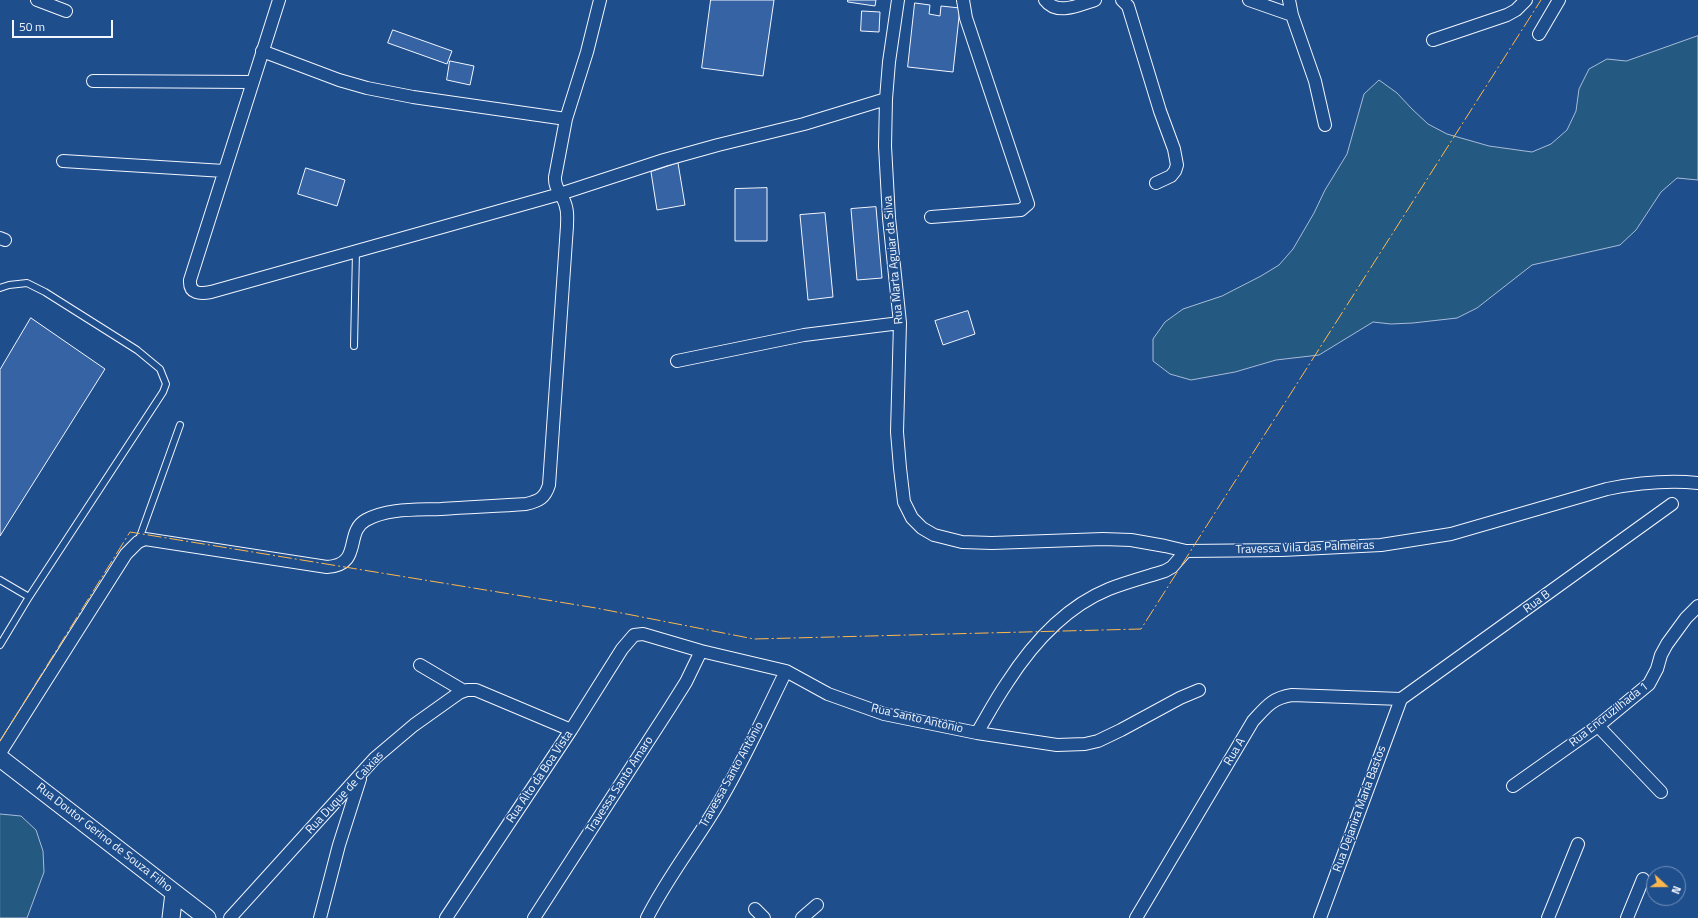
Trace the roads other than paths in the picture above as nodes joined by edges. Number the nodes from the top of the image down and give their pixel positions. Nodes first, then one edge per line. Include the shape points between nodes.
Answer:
1 (36, 0) edge
2 (279, 0) edge
3 (600, 0) edge
4 (898, 0) edge
5 (963, 0) edge
6 (1045, 0) edge
7 (1095, 0) edge
8 (1122, 0) edge
9 (1249, 0) edge
10 (1289, 0) edge
11 (1526, 0) edge
12 (1559, 0) edge
13 (66, 11) dead end
14 (1292, 15) junction
15 (1539, 34) dead end
16 (1433, 40) dead end
17 (262, 51) junction
18 (93, 81) dead end
19 (252, 82) junction
20 (886, 99) junction
21 (566, 119) junction
22 (1325, 125) dead end
23 (63, 161) dead end
24 (224, 171) junction
25 (1156, 183) dead end
26 (560, 194) junction
27 (932, 217) dead end
28 (356, 251) junction
29 (0, 288) edge
30 (900, 323) junction
31 (354, 346) dead end
32 (677, 361) dead end
33 (180, 425) dead end
34 (1698, 483) edge
35 (1672, 504) dead end
36 (912, 518) joint
37 (138, 542) junction
38 (1186, 551) junction
39 (0, 580) edge
40 (29, 597) junction
41 (1698, 606) edge
42 (634, 635) joint
43 (0, 645) edge
44 (701, 651) junction
45 (420, 665) dead end
46 (786, 671) junction
47 (470, 690) junction
48 (1199, 690) dead end
49 (1401, 700) junction
50 (1598, 726) junction
51 (571, 730) junction
52 (977, 733) junction
53 (0, 753) edge
54 (0, 758) edge
55 (361, 774) junction
56 (1513, 786) dead end
57 (1661, 792) dead end
58 (1578, 844) dead end
59 (1643, 879) dead end
60 (174, 893) junction
61 (817, 905) dead end
62 (201, 913) edge
63 (171, 918) edge
64 (179, 918) edge
65 (230, 918) edge
66 (320, 918) edge
67 (446, 918) edge
68 (534, 918) edge
69 (647, 918) edge
70 (802, 918) edge
71 (1136, 918) edge
72 (1320, 918) edge
73 (1548, 918) edge
74 (1627, 918) edge

1 - 13 street
2 - 17 street
3 - 21 street
4 - 20 street, Rua Marta Aguiar da Silva
5 - 27 street via 966,18 1028,204 1021,210
6 - 7 street via 1049,5 1061,9
8 - 25 street via 1128,6 1177,165 1171,176
9 - 14 street
10 - 14 street
11 - 16 street via 1507,15
12 - 15 street
14 - 22 street via 1314,81
17 - 19 street
17 - 21 street via 367,88
18 - 19 street
19 - 24 street
20 - 26 street via 804,124 718,144
20 - 30 street, Rua Marta Aguiar da Silva via 885,146 889,218
21 - 26 street via 554,184
23 - 24 street
24 - 28 street via 190,280 193,291 211,292
26 - 28 street
26 - 37 street via 566,207 566,250 549,485 543,498 538,502 526,504 394,511 368,519 358,528 346,561 333,567 145,539
28 - 31 lane
29 - 40 lane via 27,283 45,292 137,350 160,369 166,384
30 - 32 street via 804,335
30 - 36 street, Rua Marta Aguiar da Silva via 897,432 904,502
33 - 37 lane
34 - 38 street, Travessa Vila das Palmeiras via 1657,482 1606,489 1451,534 1381,545
35 - 49 street, Rua B
36 - 38 street, Travessa Vila das Palmeiras via 934,535 962,542 1131,540
37 - 53 street via 126,554
38 - 52 street via 1165,571 1109,589 1064,616 1038,641 1007,682
39 - 40 lane
40 - 43 lane
41 - 50 street, Rua Encruzilhada 1 via 1667,644 1649,684
42 - 44 street, Rua Santo Antônio via 643,634
42 - 51 street, Rua Alto da Boa Vista via 622,649
44 - 46 street, Rua Santo Antônio
44 - 68 street, Travessa Santo Amaro via 669,710
45 - 47 street
46 - 52 street, Rua Santo Antônio via 828,694 869,709 918,722
46 - 69 street, Travessa Santo Antônio via 722,798 670,877
47 - 51 street
47 - 55 street, Rua Duque de Caixias via 414,725 375,758
48 - 52 street, Rua Santo Antônio via 1098,741 1085,744 1057,745
49 - 71 street, Rua A via 1292,695 1280,697 1269,704 1253,721
49 - 72 street, Rua Dejanira Maria Bastos
50 - 56 street, Rua Encruzilhada 1
50 - 57 street
51 - 67 street, Rua Alto da Boa Vista
54 - 60 main road, Rua Doutor Gerino de Souza Filho
55 - 65 street, Rua Duque de Caixias
55 - 66 street
58 - 73 street
59 - 74 street
60 - 62 main road, Rua Doutor Gerino de Souza Filho
60 - 63 main road
61 - 70 street
62 - 64 main road

